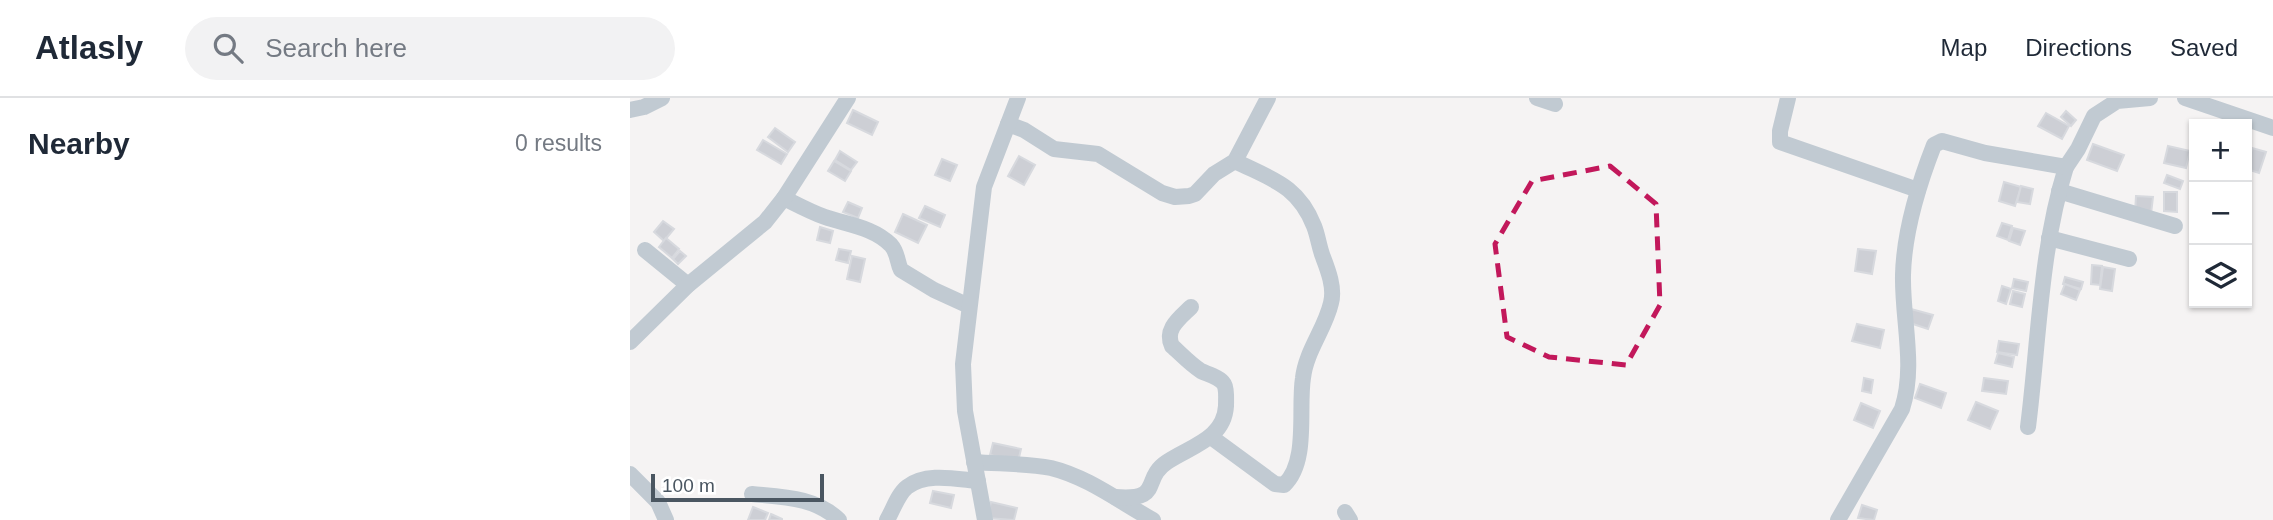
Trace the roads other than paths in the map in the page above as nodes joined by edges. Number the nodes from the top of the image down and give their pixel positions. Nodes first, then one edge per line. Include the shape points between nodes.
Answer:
1 (662, 98) edge
2 (848, 98) edge
3 (1018, 98) edge
4 (1268, 98) edge
5 (1537, 98) edge
6 (1788, 98) edge
7 (2150, 98) edge
8 (2185, 98) edge
9 (1555, 104) dead end
10 (630, 110) edge
11 (1008, 124) junction
12 (2273, 128) edge
13 (1235, 161) junction
14 (2066, 167) junction
15 (1918, 190) junction
16 (2059, 191) junction
17 (784, 198) junction
18 (2175, 226) dead end
19 (2049, 238) junction
20 (645, 250) dead end
21 (2129, 259) dead end
22 (688, 285) junction
23 (969, 306) junction
24 (1191, 307) dead end
25 (630, 342) edge
26 (2028, 427) dead end
27 (1211, 437) junction
28 (974, 462) junction
29 (630, 474) edge
30 (978, 481) junction
31 (752, 494) dead end
32 (1115, 497) junction
33 (666, 520) edge
34 (839, 520) edge
35 (887, 520) edge
36 (985, 520) edge
37 (1153, 520) edge
38 (1838, 520) edge

1 - 10 street
2 - 17 street
3 - 11 street
4 - 13 street
5 - 9 street
6 - 15 street via 1780,142
7 - 14 street via 2117,101 2094,116
8 - 12 street
11 - 13 street via 1054,149 1098,154 1144,184 1175,197 1195,194
11 - 23 street via 984,187
13 - 27 street via 1289,188 1303,202 1330,276 1332,302 1303,377 1301,430 1291,479 1284,485 1275,484
14 - 15 street via 1937,142
14 - 16 street
15 - 38 street via 1904,262 1906,395
16 - 18 street
16 - 19 street
17 - 22 street via 765,222
17 - 23 street via 878,235 895,251 901,270
19 - 21 street
19 - 26 street
20 - 22 street
22 - 25 street
23 - 28 street via 962,385
24 - 27 street via 1174,323 1169,341 1199,370 1224,385 1223,424
27 - 32 street via 1160,467 1147,492 1133,498
28 - 30 street
28 - 32 street via 1052,468
29 - 33 street via 658,502
30 - 35 street via 939,478 915,482 906,487
30 - 36 street
31 - 34 street via 806,501
32 - 37 street

